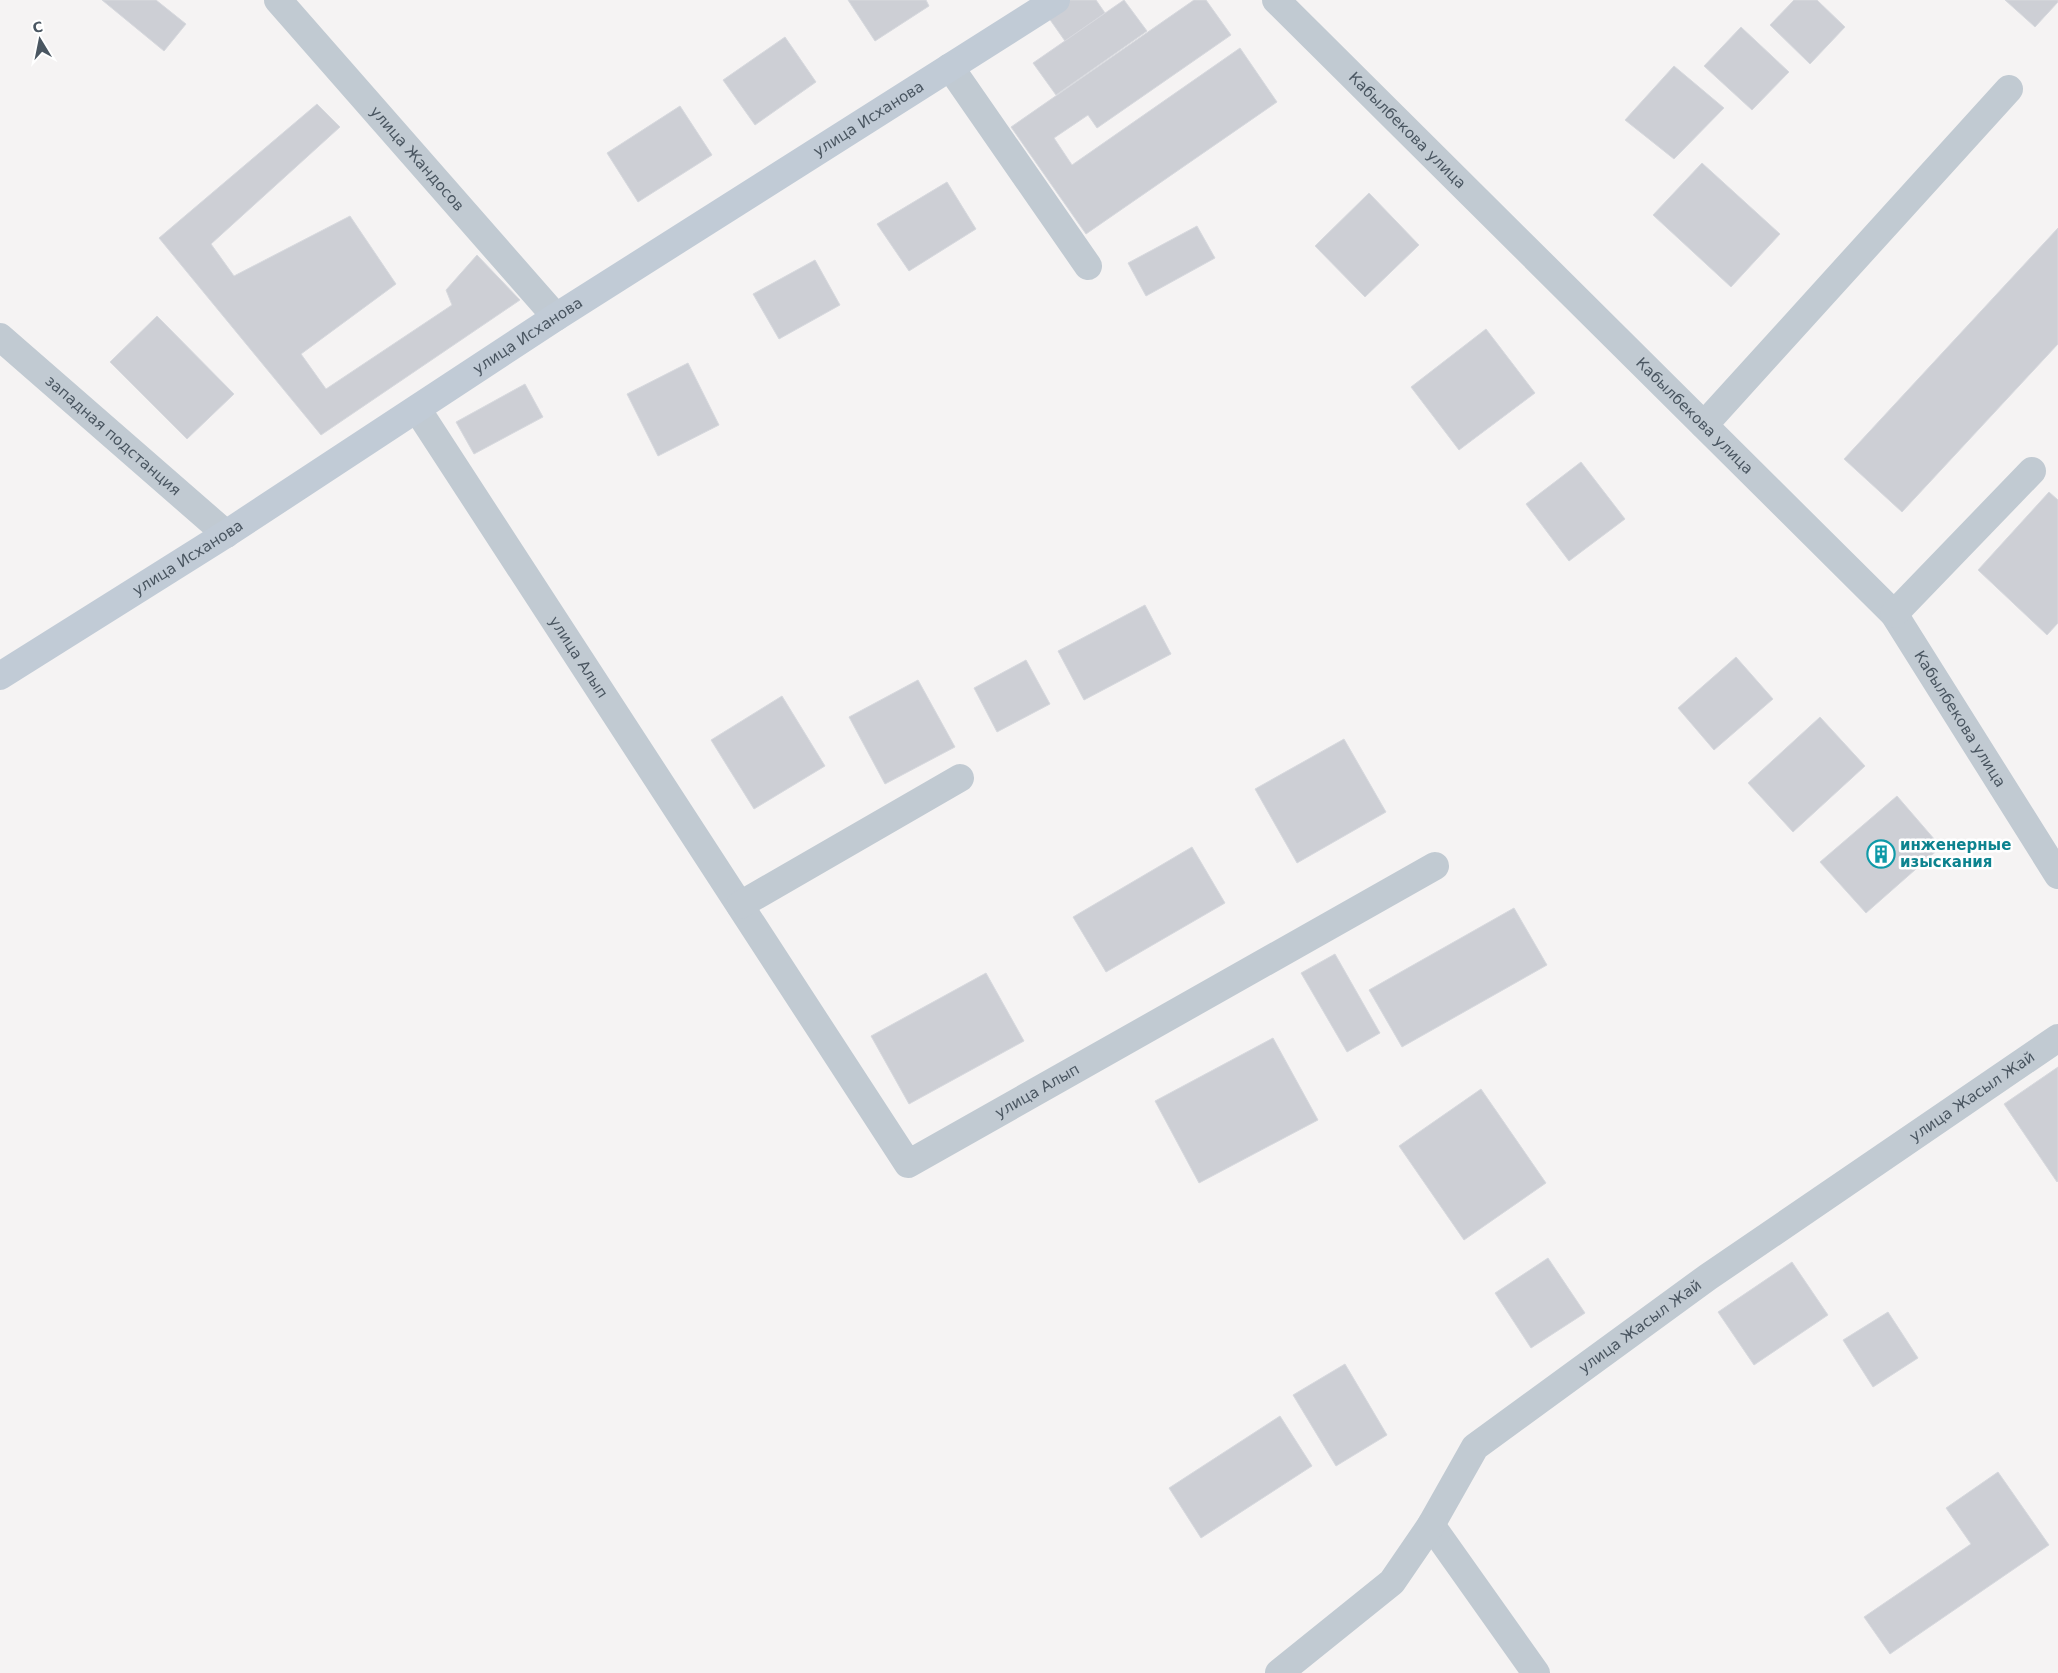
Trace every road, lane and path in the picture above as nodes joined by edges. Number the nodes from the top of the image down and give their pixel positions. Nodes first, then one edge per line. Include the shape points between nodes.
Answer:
1 (278, 0) edge
2 (1056, 0) edge
3 (1276, 0) edge
4 (950, 68) junction
5 (2009, 89) dead end
6 (1088, 266) dead end
7 (556, 317) junction
8 (0, 337) edge
9 (417, 408) junction
10 (1704, 425) junction
11 (2032, 471) dead end
12 (226, 534) junction
13 (1894, 614) junction
14 (0, 676) edge
15 (960, 778) dead end
16 (1435, 866) dead end
17 (2058, 876) edge
18 (740, 905) junction
19 (2058, 1038) edge
20 (1431, 1525) junction
21 (1279, 1673) edge
22 (1536, 1673) edge

1 - 7 street, улица Жандосов
2 - 4 main road, улица Исханова
3 - 10 street, Кабылбекова улица
4 - 6 street
4 - 7 main road, улица Исханова
5 - 10 street
7 - 9 main road, улица Исханова
8 - 12 street, западная подстанция
9 - 12 main road, улица Исханова
9 - 18 street, улица Алып
10 - 13 street, Кабылбекова улица
11 - 13 street
12 - 14 main road, улица Исханова
13 - 17 street, Кабылбекова улица
15 - 18 street
16 - 18 street, улица Алып via 908,1164
19 - 20 street, улица Жасыл Жай via 1708,1277 1474,1447
20 - 21 street, улица Жасыл Жай via 1392,1582
20 - 22 street

